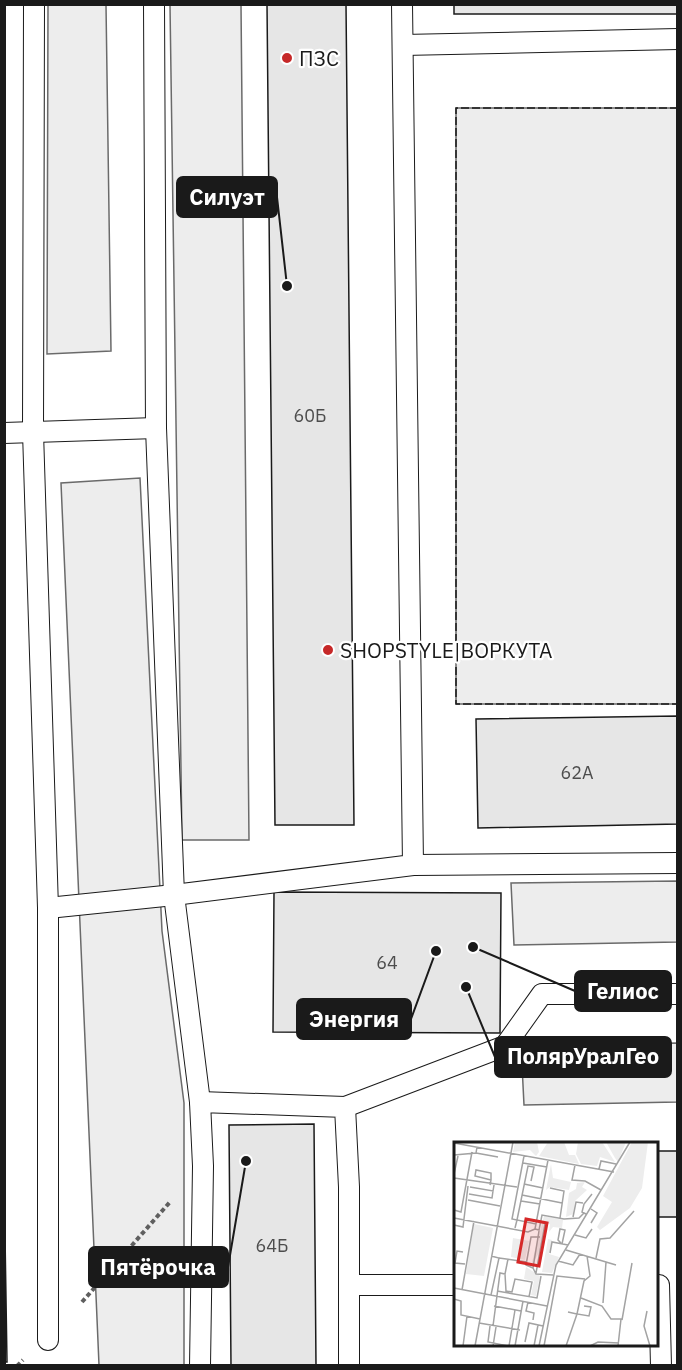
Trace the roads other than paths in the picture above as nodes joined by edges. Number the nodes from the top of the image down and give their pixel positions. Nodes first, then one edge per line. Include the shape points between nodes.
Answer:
1 (34, 4) edge
2 (154, 4) edge
3 (402, 4) edge
4 (678, 39) edge
5 (403, 45) junction
6 (156, 428) junction
7 (33, 432) junction
8 (4, 433) edge
9 (678, 863) edge
10 (413, 865) junction
11 (174, 895) junction
12 (48, 908) junction
13 (678, 994) edge
14 (201, 1102) junction
15 (345, 1107) junction
16 (349, 1285) junction
17 (454, 1285) edge
18 (664, 1285) edge
19 (48, 1340) road end
20 (200, 1365) edge
21 (349, 1365) edge
22 (661, 1365) edge

1 - 7 lane
2 - 6 lane
3 - 5 lane
4 - 5 lane
5 - 10 lane
6 - 7 lane
6 - 11 lane
7 - 8 lane
7 - 12 lane
9 - 10 lane
10 - 11 lane
11 - 12 lane
11 - 14 lane
12 - 19 lane
13 - 15 lane via 542,994 505,1046
14 - 15 lane
14 - 20 lane
15 - 16 lane
16 - 17 lane
16 - 21 lane
18 - 22 lane

